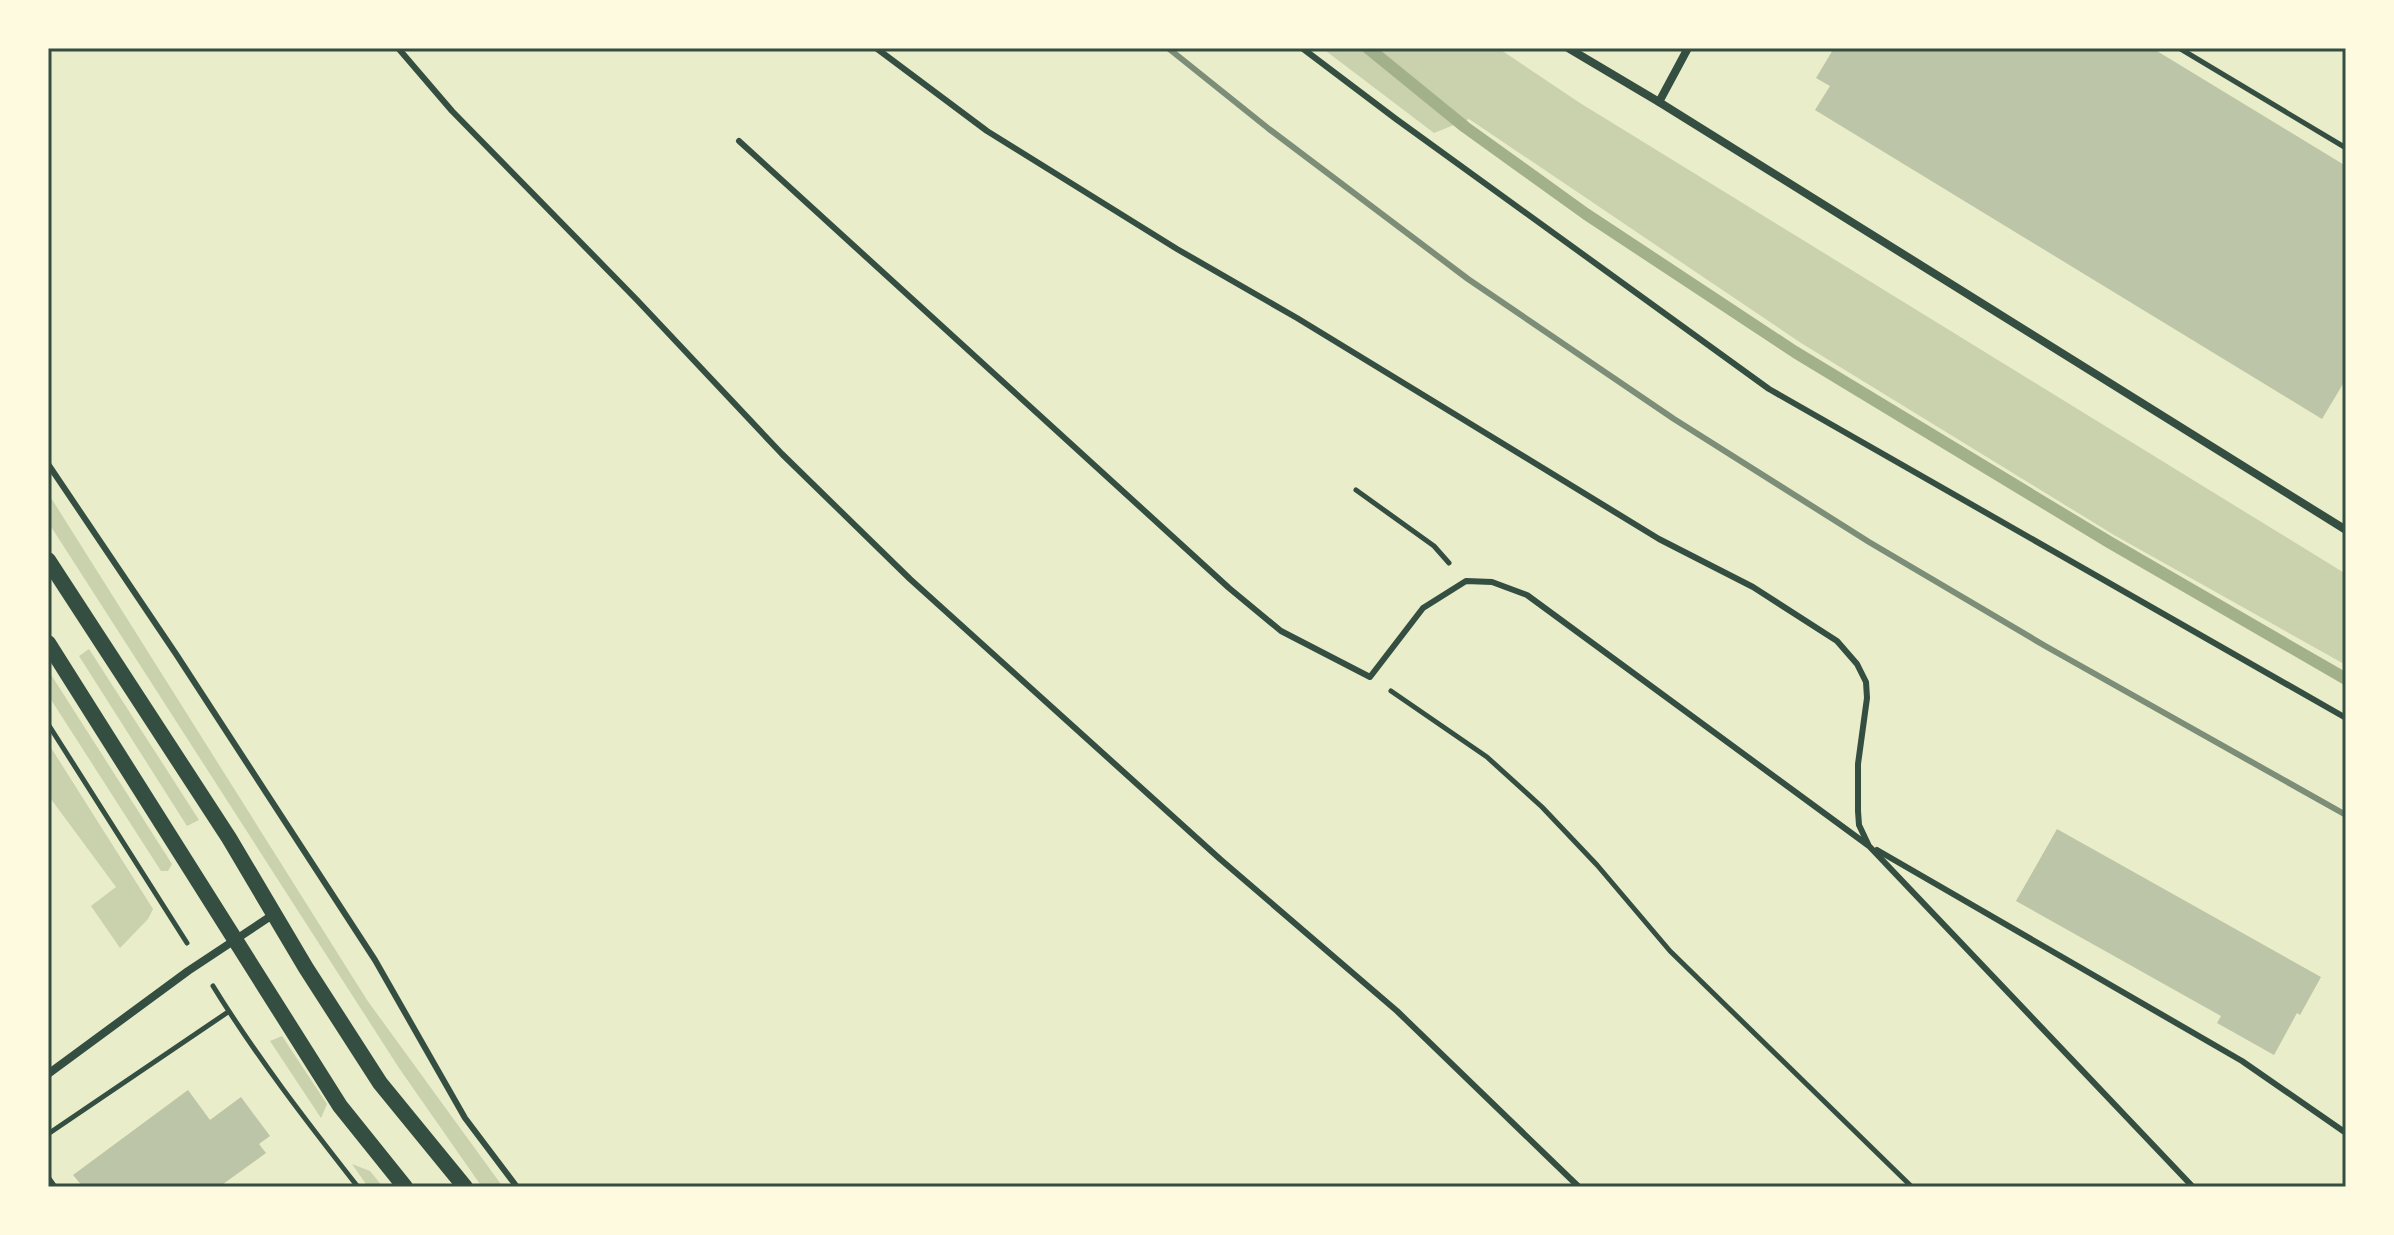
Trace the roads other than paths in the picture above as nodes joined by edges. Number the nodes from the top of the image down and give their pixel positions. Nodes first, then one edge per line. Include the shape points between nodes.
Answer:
1 (398, 48) edge
2 (876, 48) edge
3 (1302, 48) edge
4 (1568, 48) edge
5 (1688, 48) edge
6 (1659, 102) junction
7 (739, 141) dead end
8 (48, 464) edge
9 (2346, 530) edge
10 (48, 560) edge
11 (48, 643) edge
12 (2346, 718) edge
13 (1869, 846) junction
14 (274, 914) junction
15 (235, 941) junction
16 (48, 1074) edge
17 (2346, 1133) edge
18 (405, 1187) edge
19 (465, 1187) edge
20 (517, 1187) edge
21 (1579, 1187) edge
22 (2193, 1187) edge

1 - 21 lane via 452,111 782,454 899,568 1220,859 1397,1011
2 - 13 lane via 987,131 1177,249 1837,641 1866,682 1858,811
3 - 12 lane via 1769,389
4 - 6 street
5 - 6 street
6 - 9 street
7 - 13 lane via 1281,631 1370,677 1423,608 1466,581 1492,582 1527,595
8 - 20 lane via 375,960 465,1118
10 - 14 main road
11 - 15 main road
13 - 17 lane via 2242,1061
13 - 22 lane
14 - 15 street
14 - 19 main road via 380,1083
15 - 16 street
15 - 18 main road via 340,1106

